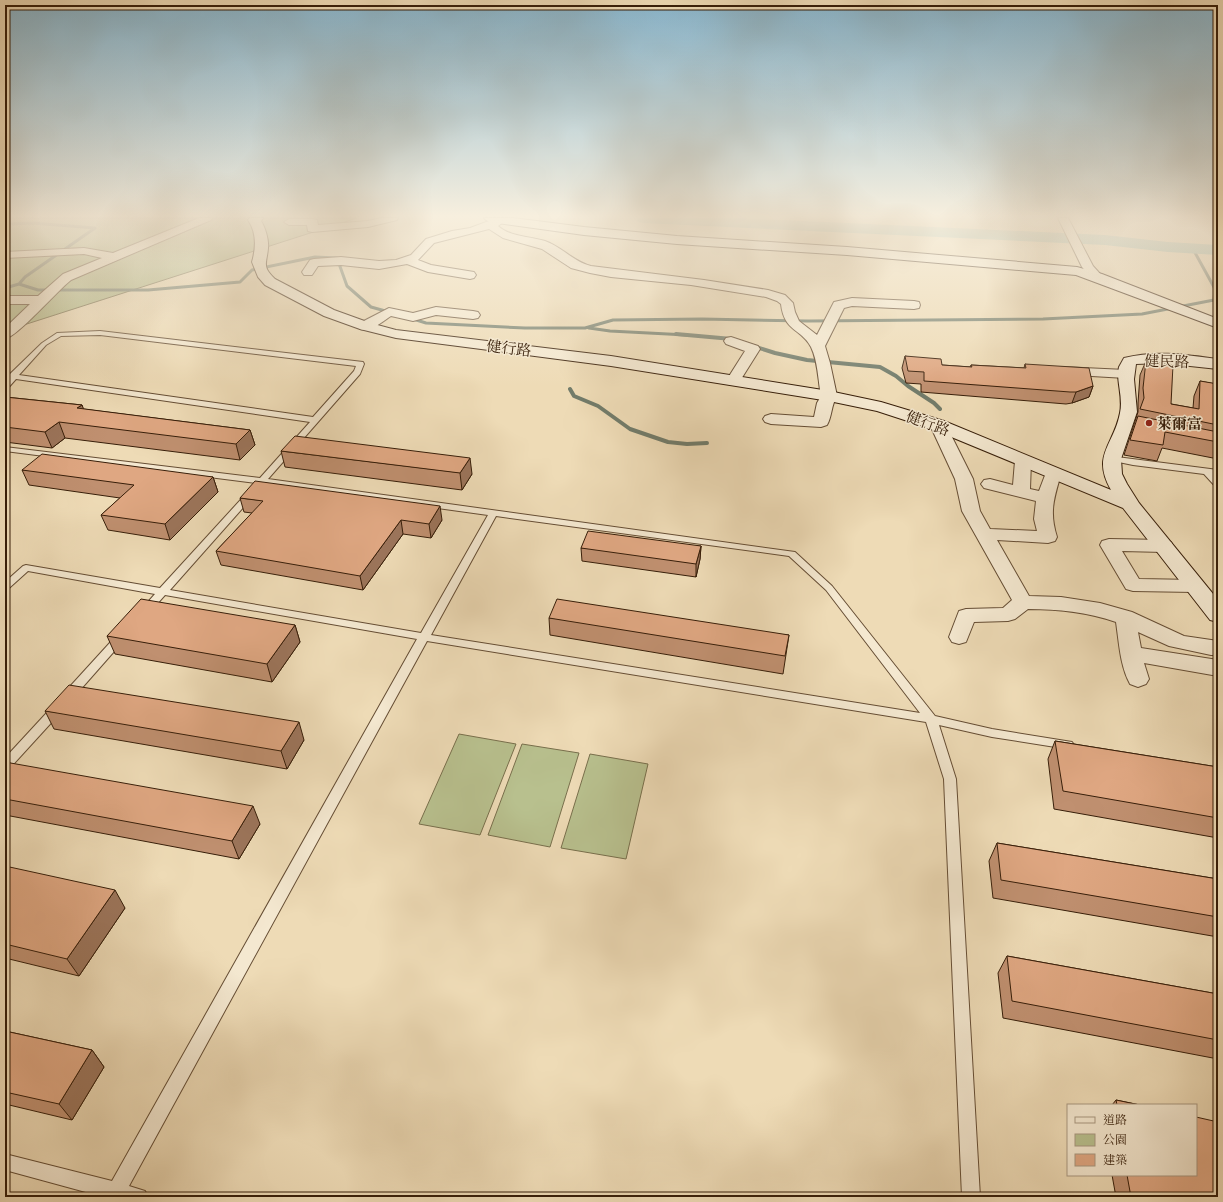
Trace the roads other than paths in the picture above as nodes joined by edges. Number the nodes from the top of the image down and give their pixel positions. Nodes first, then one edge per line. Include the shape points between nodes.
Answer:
1 (76, 274) edge
2 (264, 274) edge
3 (465, 274) edge
4 (627, 274) edge
5 (1087, 274) edge
6 (1094, 274) edge
7 (470, 275) dead end
8 (1097, 277) junction
9 (5, 300) edge
10 (42, 300) junction
11 (914, 305) dead end
12 (473, 315) dead end
13 (1218, 324) edge
14 (365, 326) junction
15 (5, 335) edge
16 (731, 341) dead end
17 (820, 356) junction
18 (1218, 364) edge
19 (1049, 370) edge
20 (1126, 374) junction
21 (13, 376) junction
22 (733, 381) junction
23 (5, 386) edge
24 (829, 396) junction
25 (771, 419) dead end
26 (315, 420) junction
27 (938, 425) junction
28 (5, 449) edge
29 (1112, 458) junction
30 (1023, 461) junction
31 (1207, 472) junction
32 (1218, 473) edge
33 (1053, 474) junction
34 (262, 481) junction
35 (990, 484) dead end
36 (1218, 484) edge
37 (1022, 491) junction
38 (1045, 498) junction
39 (1129, 504) junction
40 (493, 513) junction
41 (984, 534) junction
42 (1164, 546) junction
43 (5, 587) edge
44 (162, 592) junction
45 (1209, 601) edge
46 (1023, 602) junction
47 (141, 615) edge
48 (1125, 618) junction
49 (130, 627) edge
50 (424, 637) junction
51 (959, 637) dead end
52 (1218, 648) edge
53 (1131, 654) junction
54 (1218, 668) edge
55 (1138, 679) dead end
56 (931, 719) junction
57 (1078, 746) edge
58 (5, 766) edge
59 (5, 1162) edge
60 (115, 1194) edge
61 (139, 1197) edge
62 (971, 1197) edge

1 - 10 street via 54,287
2 - 14 street, 健行路 via 276,286 325,312
3 - 7 street
4 - 17 street via 682,280 781,298 787,302 787,313 793,324 807,334
5 - 8 street
6 - 8 street
8 - 13 street
9 - 10 street
10 - 15 street
11 - 17 street via 852,302 839,305
12 - 14 street via 436,312 413,317 389,312
14 - 22 street, 健行路 via 396,334 611,361
16 - 22 street via 753,349
17 - 24 street
18 - 20 street, 健民路 via 1140,359 1130,361
19 - 20 street
20 - 29 street, 健民路 via 1128,426
21 - 23 lane
21 - 26 lane
21 - 26 lane via 44,344 59,334 100,333 360,364 357,372
22 - 24 street, 健行路
24 - 25 street via 821,422
24 - 27 street, 健行路 via 881,406
26 - 34 lane
27 - 30 street, 健行路
27 - 41 street via 964,479 971,511
28 - 34 lane
29 - 31 lane
29 - 39 street via 1111,465 1115,478
30 - 33 street, 健行路
30 - 37 street
31 - 32 lane
31 - 36 lane
33 - 38 street
33 - 39 street, 健行路
34 - 40 lane
34 - 44 lane
35 - 37 street
37 - 38 street
38 - 41 street via 1042,509 1043,524 1048,537
39 - 42 street
40 - 50 lane
40 - 56 lane via 792,554 829,588
41 - 46 street
42 - 45 street
42 - 45 street via 1109,545 1133,585
43 - 44 lane via 26,568
44 - 47 lane
44 - 50 lane
46 - 48 street via 1051,602 1102,610
46 - 51 street via 1008,614 966,616
48 - 52 street via 1166,637
48 - 53 street
49 - 58 lane
50 - 56 lane
50 - 60 lane
53 - 54 street
53 - 55 street
56 - 57 lane via 992,733
56 - 62 lane via 950,780
59 - 60 lane
60 - 61 lane

